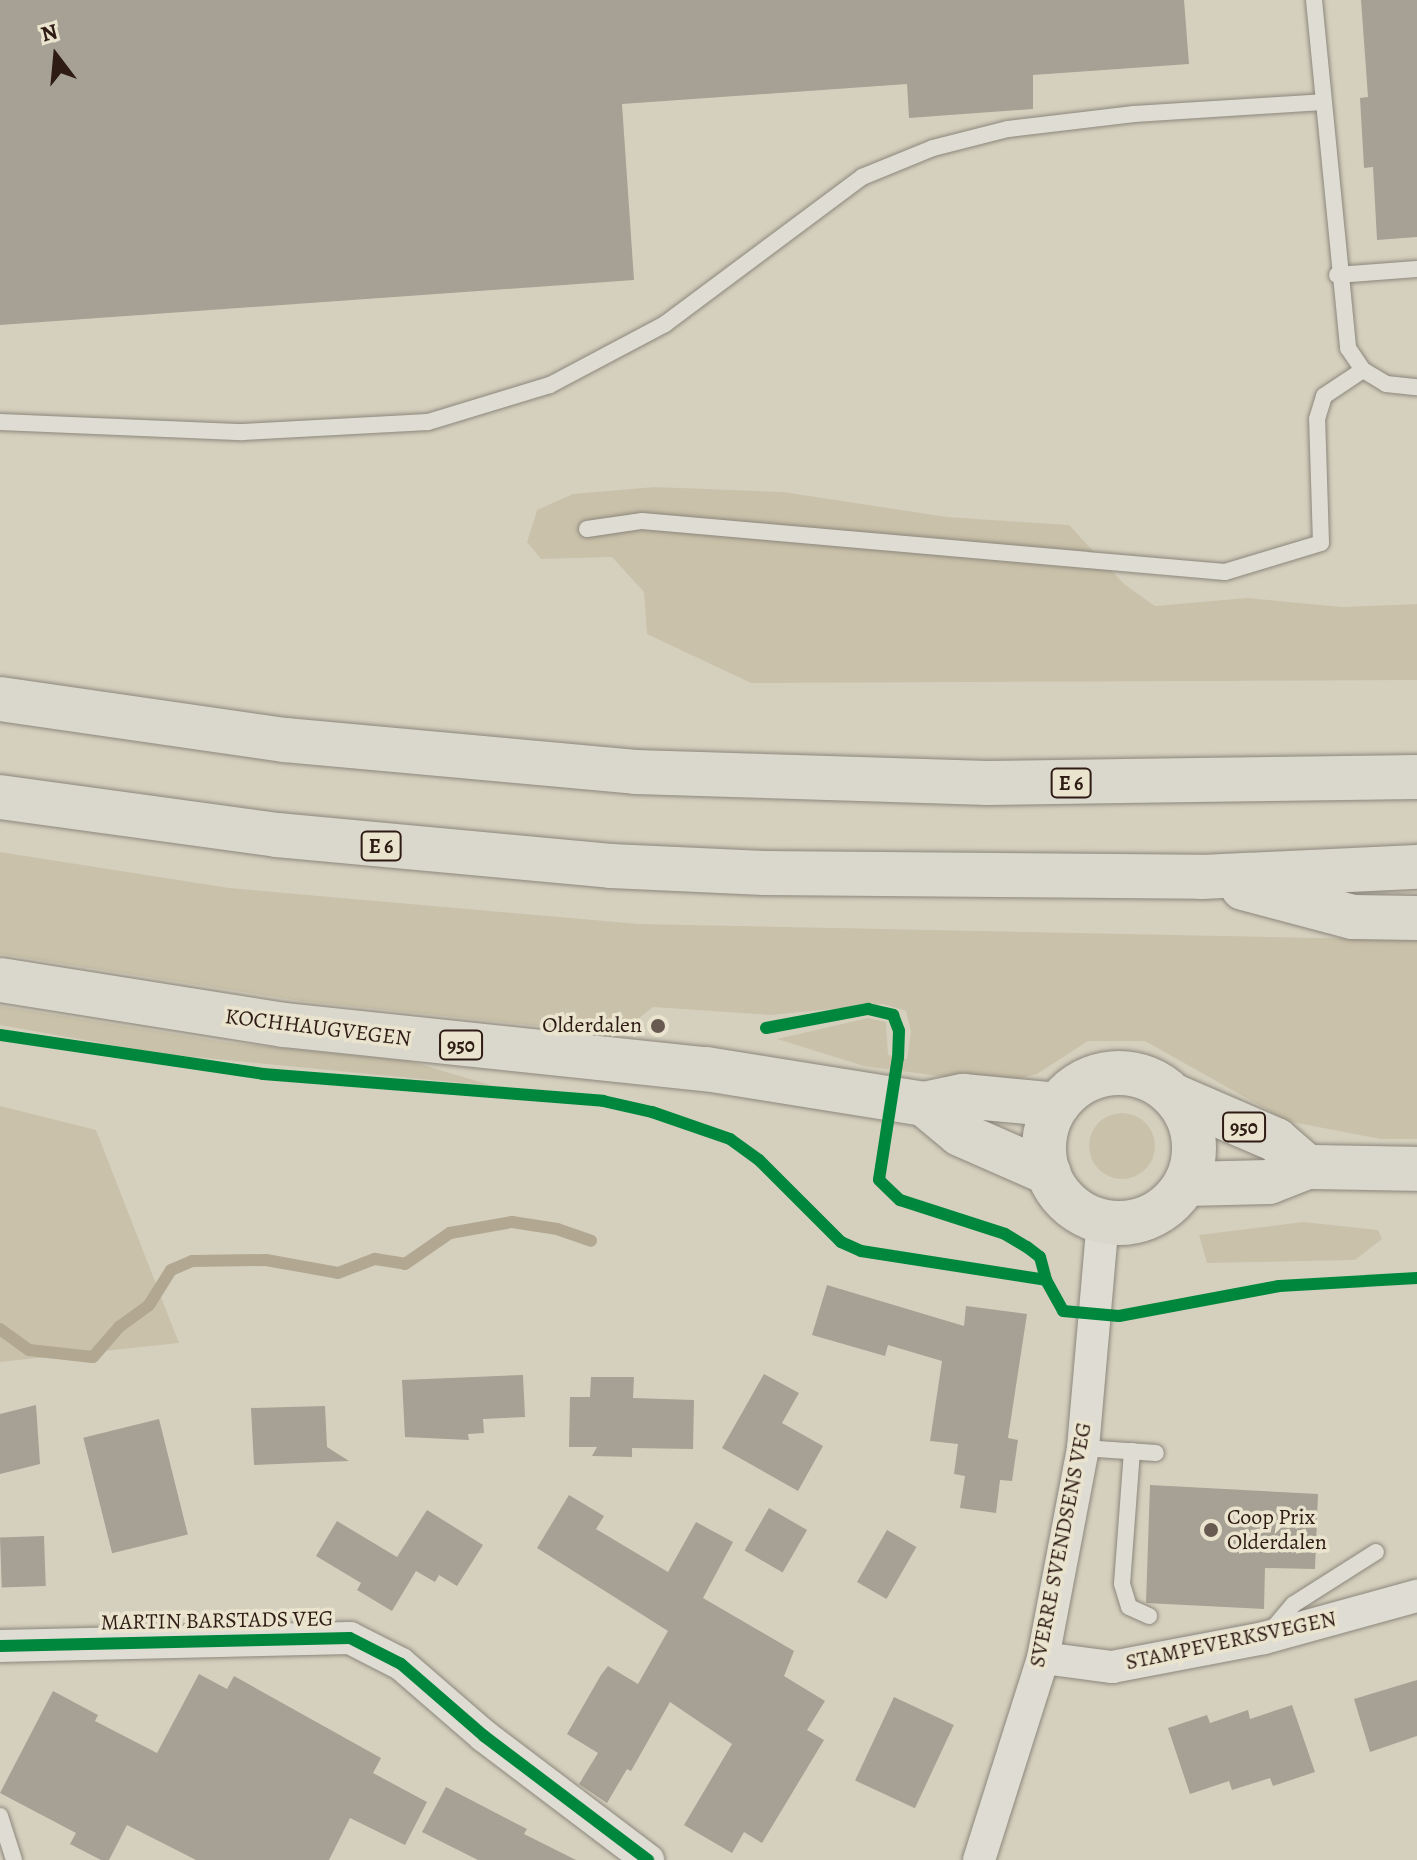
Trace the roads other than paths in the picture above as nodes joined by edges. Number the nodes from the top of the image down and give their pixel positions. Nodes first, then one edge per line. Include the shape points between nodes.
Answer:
1 (1314, 0) edge
2 (1323, 102) junction
3 (1417, 269) edge
4 (1337, 275) junction
5 (1363, 370) junction
6 (1417, 387) edge
7 (0, 422) edge
8 (587, 529) dead end
9 (0, 699) edge
10 (1417, 777) edge
11 (0, 797) edge
12 (1417, 867) edge
13 (1202, 877) junction
14 (1417, 918) edge
15 (0, 980) edge
16 (1174, 1096) junction
17 (924, 1104) junction
18 (1058, 1105) junction
19 (1307, 1167) junction
20 (1417, 1169) edge
21 (1049, 1173) junction
22 (1186, 1184) junction
23 (1103, 1221) junction
24 (1083, 1448) junction
25 (1132, 1451) junction
26 (1156, 1453) dead end
27 (1376, 1552) dead end
28 (1417, 1596) edge
29 (1149, 1616) dead end
30 (1270, 1625) junction
31 (0, 1646) edge
32 (1043, 1658) junction
33 (0, 1816) edge
34 (14, 1860) edge
35 (648, 1860) edge
36 (979, 1860) edge

1 - 2 lane
2 - 4 lane
2 - 7 lane via 1134,114 1008,129 933,148 862,177 665,324 550,385 428,422 243,432
3 - 4 lane
4 - 5 lane via 1348,348
5 - 6 lane via 1386,384
5 - 8 lane via 1324,396 1317,419 1321,543 1225,572 776,537 642,521
9 - 10 main road, E 6 via 285,740 636,772 988,783
11 - 13 main road, E 6 via 277,835 611,866 764,873
12 - 13 main road, E 6
13 - 14 main road, E 6 via 1353,917
15 - 17 main road, KOCHHAUGVEGEN / 950 via 284,1025 706,1069
16 - 18 main road, 950 via 1137,1075 1114,1073 1093,1078
16 - 19 main road, 950 via 1276,1140
16 - 22 main road, 950 via 1194,1138
17 - 18 main road, KOCHHAUGVEGEN / 950 via 963,1096
17 - 21 main road via 960,1134
18 - 21 main road via 1045,1138
19 - 20 main road
19 - 22 main road via 1269,1182
21 - 23 main road via 1069,1204
22 - 23 main road via 1159,1212 1142,1220
23 - 24 street, SVERRE SVENDSENS VEG
24 - 25 lane
24 - 32 street, SVERRE SVENDSENS VEG
25 - 26 lane
25 - 29 lane via 1122,1584 1129,1607
27 - 30 lane
28 - 30 street, STAMPEVERKSVEGEN
30 - 32 street, STAMPEVERKSVEGEN via 1112,1667
31 - 35 street, MARTIN BARSTADS VEG via 350,1638 401,1664 484,1736
32 - 36 street, SVERRE SVENDSENS VEG
33 - 34 lane

